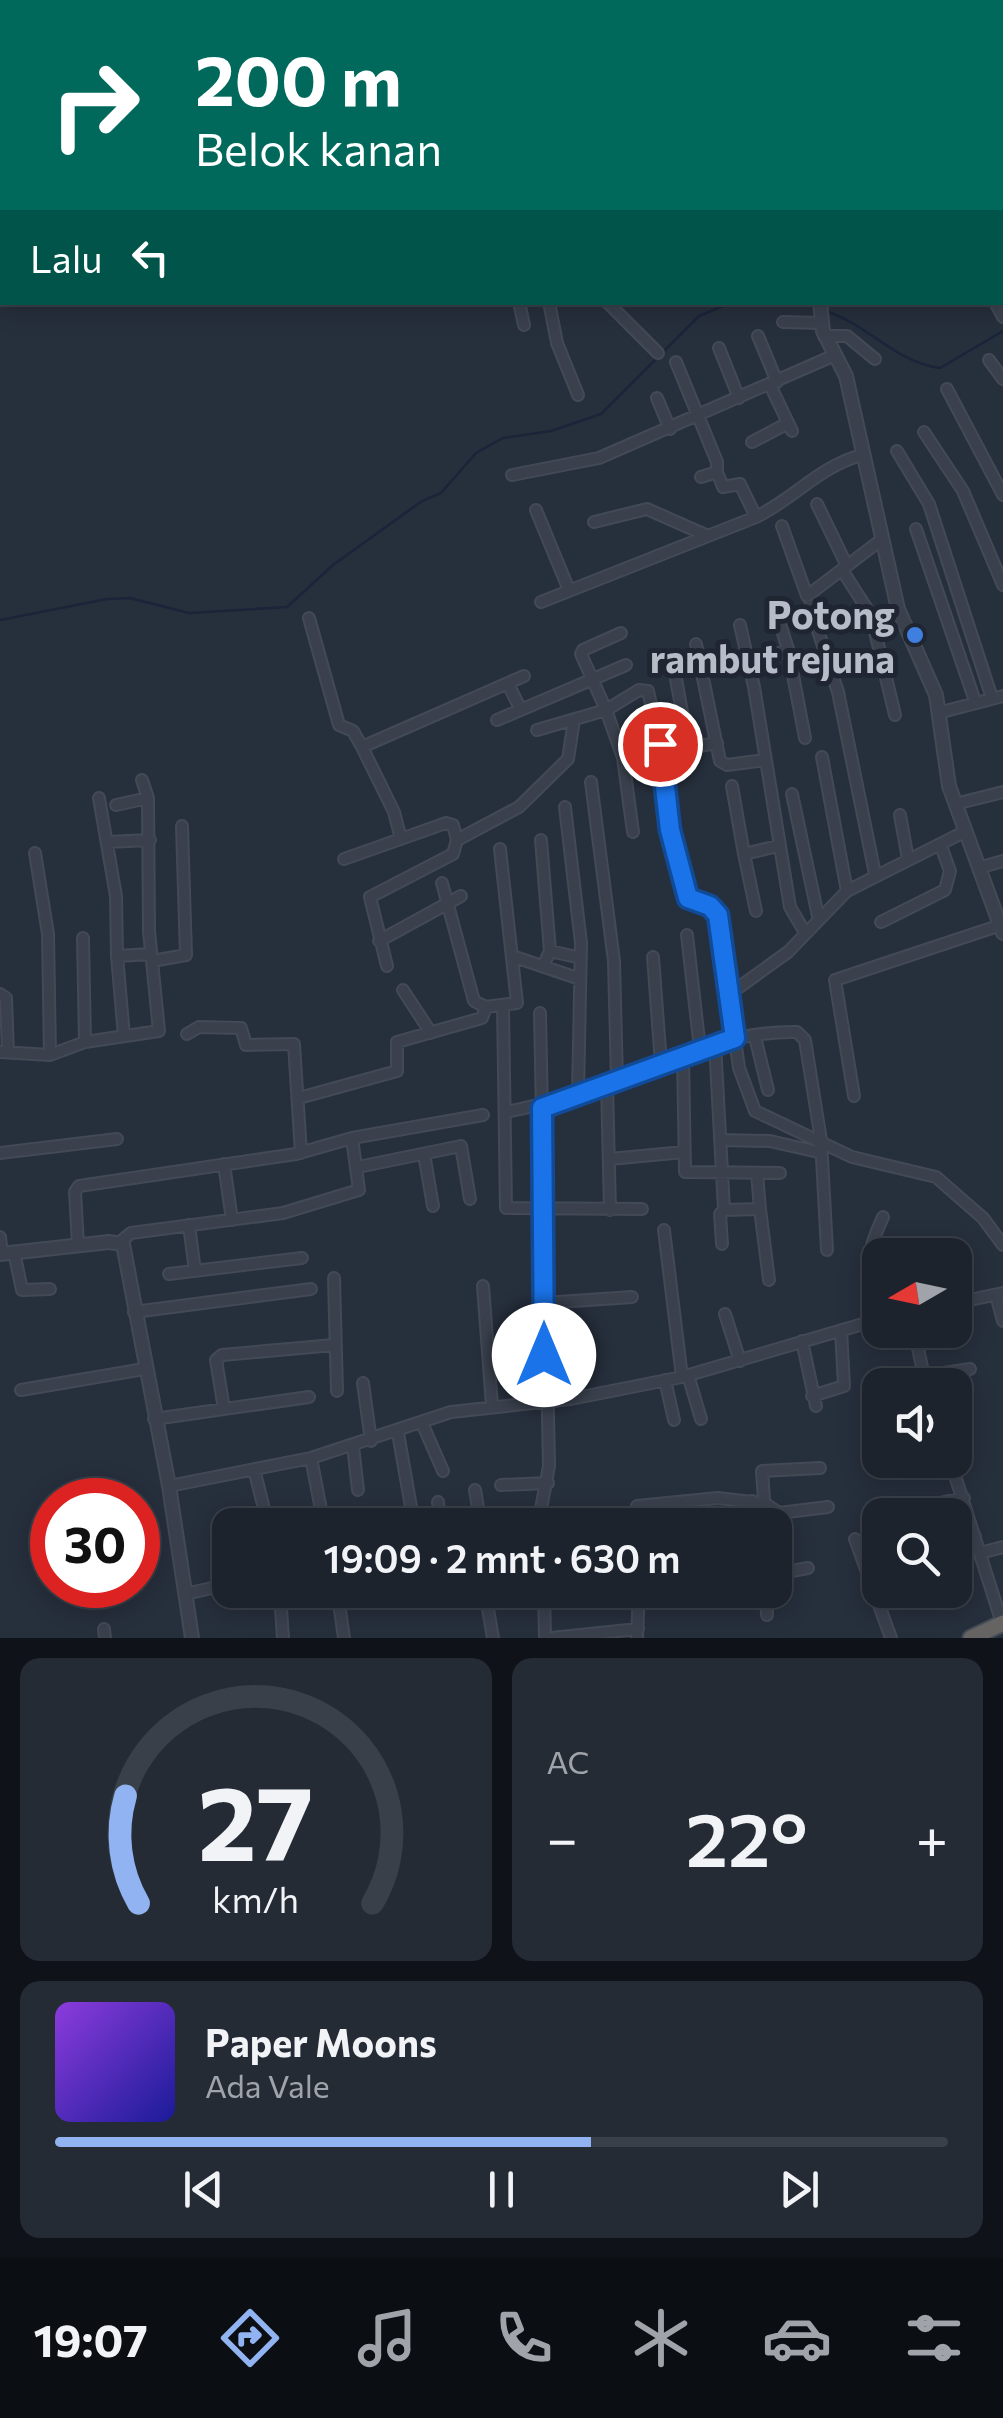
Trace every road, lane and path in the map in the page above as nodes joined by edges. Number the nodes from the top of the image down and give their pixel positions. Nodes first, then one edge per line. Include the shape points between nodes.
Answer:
1 (520, 305) edge
2 (550, 305) edge
3 (610, 305) edge
4 (820, 305) edge
5 (783, 322) dead end
6 (524, 324) dead end
7 (823, 330) junction
8 (758, 336) dead end
9 (719, 348) dead end
10 (658, 353) dead end
11 (835, 355) junction
12 (876, 359) dead end
13 (989, 360) dead end
14 (676, 362) dead end
15 (1003, 379) edge
16 (773, 383) junction
17 (946, 389) dead end
18 (578, 395) dead end
19 (657, 398) dead end
20 (739, 398) junction
21 (698, 417) junction
22 (670, 429) junction
23 (924, 432) dead end
24 (752, 442) dead end
25 (897, 451) dead end
26 (862, 455) junction
27 (717, 472) junction
28 (512, 475) dead end
29 (702, 477) dead end
30 (1003, 496) edge
31 (817, 504) dead end
32 (536, 510) dead end
33 (756, 517) junction
34 (594, 522) dead end
35 (782, 526) dead end
36 (916, 529) dead end
37 (708, 536) junction
38 (881, 540) junction
39 (844, 568) junction
40 (1003, 585) edge
41 (569, 590) junction
42 (809, 601) junction
43 (540, 602) dead end
44 (308, 618) dead end
45 (779, 622) dead end
46 (740, 624) dead end
47 (621, 633) dead end
48 (696, 644) dead end
49 (788, 650) junction
50 (673, 662) dead end
51 (626, 665) dead end
52 (750, 666) junction
53 (524, 676) dead end
54 (591, 678) junction
55 (508, 684) junction
56 (997, 697) edge
57 (974, 701) junction
58 (520, 708) junction
59 (606, 710) junction
60 (938, 713) junction
61 (895, 715) dead end
62 (497, 720) dead end
63 (574, 720) junction
64 (538, 730) dead end
65 (804, 738) dead end
66 (717, 743) junction
67 (660, 744) junction
68 (362, 748) junction
69 (822, 757) dead end
70 (624, 758) junction
71 (765, 760) junction
72 (142, 780) dead end
73 (590, 782) dead end
74 (732, 786) dead end
75 (1003, 792) edge
76 (792, 794) dead end
77 (99, 798) dead end
78 (148, 798) junction
79 (116, 804) dead end
80 (955, 804) junction
81 (564, 807) dead end
82 (900, 815) dead end
83 (182, 826) dead end
84 (633, 832) dead end
85 (964, 832) junction
86 (401, 839) junction
87 (150, 840) junction
88 (457, 840) junction
89 (542, 840) dead end
90 (107, 842) junction
91 (778, 846) junction
92 (941, 846) junction
93 (500, 849) dead end
94 (34, 853) dead end
95 (744, 854) junction
96 (344, 859) dead end
97 (908, 859) junction
98 (1003, 860) edge
99 (978, 868) junction
100 (875, 874) junction
101 (442, 883) dead end
102 (847, 891) junction
103 (455, 899) junction
104 (756, 911) dead end
105 (818, 916) junction
106 (881, 922) dead end
107 (1002, 929) edge
108 (804, 930) junction
109 (686, 935) dead end
110 (83, 938) dead end
111 (379, 940) junction
112 (550, 951) junction
113 (117, 956) junction
114 (152, 957) junction
115 (514, 957) junction
116 (653, 957) dead end
117 (581, 958) junction
118 (387, 966) dead end
119 (543, 966) junction
120 (580, 979) junction
121 (403, 990) dead end
122 (0, 994) edge
123 (730, 994) junction
124 (474, 1001) junction
125 (461, 1004) dead end
126 (504, 1005) junction
127 (486, 1007) junction
128 (540, 1013) dead end
129 (431, 1033) junction
130 (187, 1034) dead end
131 (124, 1036) junction
132 (755, 1037) junction
133 (735, 1038) junction
134 (86, 1042) junction
135 (715, 1043) junction
136 (700, 1049) junction
137 (4, 1052) edge
138 (683, 1055) junction
139 (50, 1056) junction
140 (661, 1063) junction
141 (612, 1082) junction
142 (768, 1090) dead end
143 (578, 1094) junction
144 (854, 1096) dead end
145 (299, 1098) junction
146 (542, 1108) junction
147 (505, 1112) junction
148 (483, 1115) dead end
149 (352, 1138) junction
150 (117, 1139) dead end
151 (720, 1140) junction
152 (819, 1146) junction
153 (302, 1152) junction
154 (684, 1152) junction
155 (0, 1154) edge
156 (424, 1154) junction
157 (610, 1159) junction
158 (224, 1164) junction
159 (358, 1168) junction
160 (722, 1173) junction
161 (780, 1173) dead end
162 (757, 1174) junction
163 (470, 1199) dead end
164 (433, 1206) dead end
165 (544, 1206) junction
166 (642, 1209) dead end
167 (760, 1209) junction
168 (610, 1210) junction
169 (724, 1210) junction
170 (883, 1217) dead end
171 (232, 1220) junction
172 (189, 1225) junction
173 (664, 1230) dead end
174 (0, 1237) edge
175 (872, 1238) edge
176 (120, 1242) junction
177 (78, 1244) junction
178 (722, 1244) dead end
179 (1003, 1245) edge
180 (827, 1250) dead end
181 (5, 1253) edge
182 (302, 1258) dead end
183 (195, 1271) junction
184 (169, 1274) dead end
185 (334, 1278) dead end
186 (769, 1280) dead end
187 (483, 1286) dead end
188 (50, 1289) dead end
189 (312, 1289) dead end
190 (1000, 1294) edge
191 (632, 1296) dead end
192 (972, 1300) edge
193 (544, 1303) junction
194 (134, 1312) junction
195 (726, 1314) dead end
196 (1003, 1321) edge
197 (862, 1324) edge
198 (842, 1330) junction
199 (802, 1342) junction
200 (334, 1345) junction
201 (740, 1361) junction
202 (144, 1370) junction
203 (685, 1376) junction
204 (665, 1380) junction
205 (362, 1383) dead end
206 (20, 1390) dead end
207 (337, 1390) dead end
208 (309, 1397) dead end
209 (546, 1402) junction
210 (492, 1406) junction
211 (224, 1409) junction
212 (701, 1419) dead end
213 (154, 1420) junction
214 (674, 1420) dead end
215 (422, 1423) junction
216 (398, 1433) junction
217 (371, 1440) junction
218 (354, 1446) junction
219 (311, 1458) junction
220 (820, 1468) dead end
221 (254, 1469) junction
222 (443, 1471) dead end
223 (957, 1478) edge
224 (548, 1483) junction
225 (502, 1485) dead end
226 (169, 1486) junction
227 (358, 1490) dead end
228 (474, 1490) dead end
229 (964, 1498) edge
230 (438, 1502) dead end
231 (758, 1502) junction
232 (411, 1507) dead end
233 (264, 1508) edge
234 (321, 1508) edge
235 (439, 1508) edge
236 (478, 1508) edge
237 (542, 1508) edge
238 (636, 1508) edge
239 (756, 1508) edge
240 (828, 1508) dead end
241 (972, 1526) edge
242 (975, 1536) junction
243 (972, 1537) edge
244 (855, 1539) dead end
245 (1003, 1547) edge
246 (980, 1553) junction
247 (808, 1568) dead end
248 (792, 1571) edge
249 (212, 1588) edge
250 (185, 1594) junction
251 (340, 1608) edge
252 (546, 1608) edge
253 (766, 1608) edge
254 (280, 1609) dead end
255 (488, 1609) dead end
256 (766, 1615) dead end
257 (1003, 1624) edge
258 (638, 1633) edge
259 (192, 1638) edge
260 (283, 1638) edge
261 (344, 1638) edge
262 (494, 1638) edge
263 (548, 1638) edge
264 (891, 1638) edge
265 (970, 1638) edge

1 - 6 street
2 - 18 street
3 - 10 street
4 - 7 street
5 - 7 street
7 - 11 street
7 - 12 street via 846,336
8 - 16 street
9 - 20 street
11 - 16 street
11 - 26 street via 846,376
13 - 15 street
14 - 21 street
16 - 20 street
16 - 24 street via 790,427
17 - 30 street
19 - 22 street
20 - 21 street
21 - 22 street
21 - 27 street
22 - 28 street via 591,460
23 - 40 street via 963,492
25 - 56 street via 929,504
26 - 33 street via 828,466
26 - 38 street
27 - 29 street
27 - 33 street via 723,487 742,486
31 - 39 street
32 - 41 street
33 - 37 street
34 - 37 street via 647,510
35 - 42 street
36 - 57 street
37 - 41 street
38 - 39 street
38 - 60 street via 898,609
39 - 42 street
39 - 61 street via 871,615
41 - 43 street
42 - 100 street via 838,692
44 - 68 street via 339,725 354,731
45 - 49 street
46 - 52 street
47 - 54 street via 582,650
48 - 66 street
49 - 52 street
49 - 65 street
50 - 66 street via 687,740 693,747
51 - 54 street
52 - 71 street
53 - 55 street
54 - 58 street
54 - 59 street
55 - 58 street
55 - 68 street
56 - 57 street
57 - 60 street
58 - 62 street
59 - 63 street
59 - 67 street via 638,690 648,692
59 - 70 street
60 - 80 street
63 - 64 street
63 - 88 street via 568,759 519,807
66 - 71 street via 722,764
67 - 70 street
67 - 123 street via 670,830 687,895 718,915
68 - 86 street
69 - 102 street
70 - 84 street
71 - 91 street
72 - 78 street
73 - 141 street via 614,961
74 - 95 street
75 - 80 street
76 - 105 street
77 - 90 street
78 - 79 street
78 - 87 street
80 - 85 street
81 - 117 street
82 - 97 street
83 - 114 street via 186,955
85 - 92 street
85 - 99 street
86 - 88 street via 449,822
86 - 96 street
87 - 90 street
87 - 114 street
88 - 111 street via 449,857 370,897
89 - 112 street
90 - 113 street
91 - 95 street
91 - 108 street via 790,906
92 - 97 street
92 - 106 street via 950,871 944,890
93 - 115 street
94 - 139 street via 48,934
95 - 104 street
97 - 100 street
98 - 99 street
99 - 107 street
100 - 102 street
101 - 103 street
102 - 105 street
103 - 111 street
103 - 124 street
105 - 108 street
107 - 144 street via 835,980
108 - 123 street via 788,952
109 - 136 street
110 - 134 street
111 - 118 street
112 - 117 street
112 - 119 street
113 - 114 street
113 - 131 street
114 - 131 street via 158,1031
115 - 119 street
115 - 126 street via 516,1003
116 - 140 street
117 - 120 street
119 - 120 street
120 - 143 street
121 - 129 street
122 - 137 street via 6,998
123 - 133 street
124 - 125 street
124 - 127 street
126 - 127 street
126 - 147 street
127 - 129 street via 482,1018
128 - 146 street
129 - 145 street via 396,1042 397,1071
130 - 145 street via 199,1027 241,1028 246,1046 292,1042
131 - 134 street
132 - 133 street
132 - 142 street
132 - 152 street via 801,1034
133 - 135 street
133 - 152 street via 753,1108
134 - 139 street
135 - 136 street
135 - 151 street
136 - 138 street
137 - 139 street
138 - 140 street
138 - 154 street
140 - 141 street
141 - 143 street
141 - 157 street
143 - 146 street
145 - 153 street
146 - 147 street
146 - 165 street
147 - 165 street via 506,1208
148 - 149 street
149 - 153 street
149 - 159 street
150 - 155 street
151 - 152 street
151 - 160 street
152 - 179 street via 936,1177
152 - 180 street
153 - 158 street
154 - 157 street
154 - 160 street via 687,1174
156 - 159 street
156 - 163 street via 461,1146
156 - 164 street
157 - 168 street
158 - 171 street
158 - 177 street via 75,1190
159 - 171 street via 360,1190
160 - 162 street
160 - 169 street
161 - 162 street
162 - 167 street
165 - 168 street
165 - 193 street
166 - 168 street
167 - 169 street
167 - 186 street
169 - 178 street
170 - 175 street
171 - 172 street
172 - 176 street via 131,1233
172 - 183 street
173 - 203 street
174 - 181 street
176 - 177 street
176 - 194 street
177 - 181 street
181 - 188 street via 22,1290
182 - 183 street
183 - 184 street
185 - 200 street
187 - 210 street
189 - 194 street
190 - 192 street
190 - 196 street
191 - 193 street
193 - 209 street
194 - 202 street
195 - 201 street
197 - 198 street
198 - 199 street
198 - 199 street via 844,1386 814,1401
199 - 201 street
200 - 207 street
200 - 211 street via 222,1354 216,1360
201 - 203 street
202 - 206 street
202 - 213 street
203 - 204 street
203 - 212 street
204 - 209 street
204 - 214 street
205 - 217 street
208 - 211 street
209 - 210 street
209 - 224 street
210 - 215 street
211 - 213 street
213 - 226 street
215 - 216 street
215 - 222 street
216 - 217 street
216 - 232 street
217 - 218 street
218 - 219 street
218 - 227 street
219 - 221 street
219 - 234 street
220 - 231 street via 762,1470
221 - 226 street
221 - 233 street
223 - 229 street
224 - 225 street
224 - 237 street
226 - 250 street
228 - 236 street
230 - 235 street
231 - 238 street via 704,1498
231 - 239 street
231 - 240 street via 779,1513
241 - 242 street
242 - 243 street
242 - 246 street
244 - 264 street
245 - 246 street
246 - 257 street
247 - 248 street
249 - 250 street
250 - 259 street
251 - 261 street
252 - 263 street
253 - 256 street
254 - 260 street
255 - 262 street
257 - 265 highway
258 - 263 street

